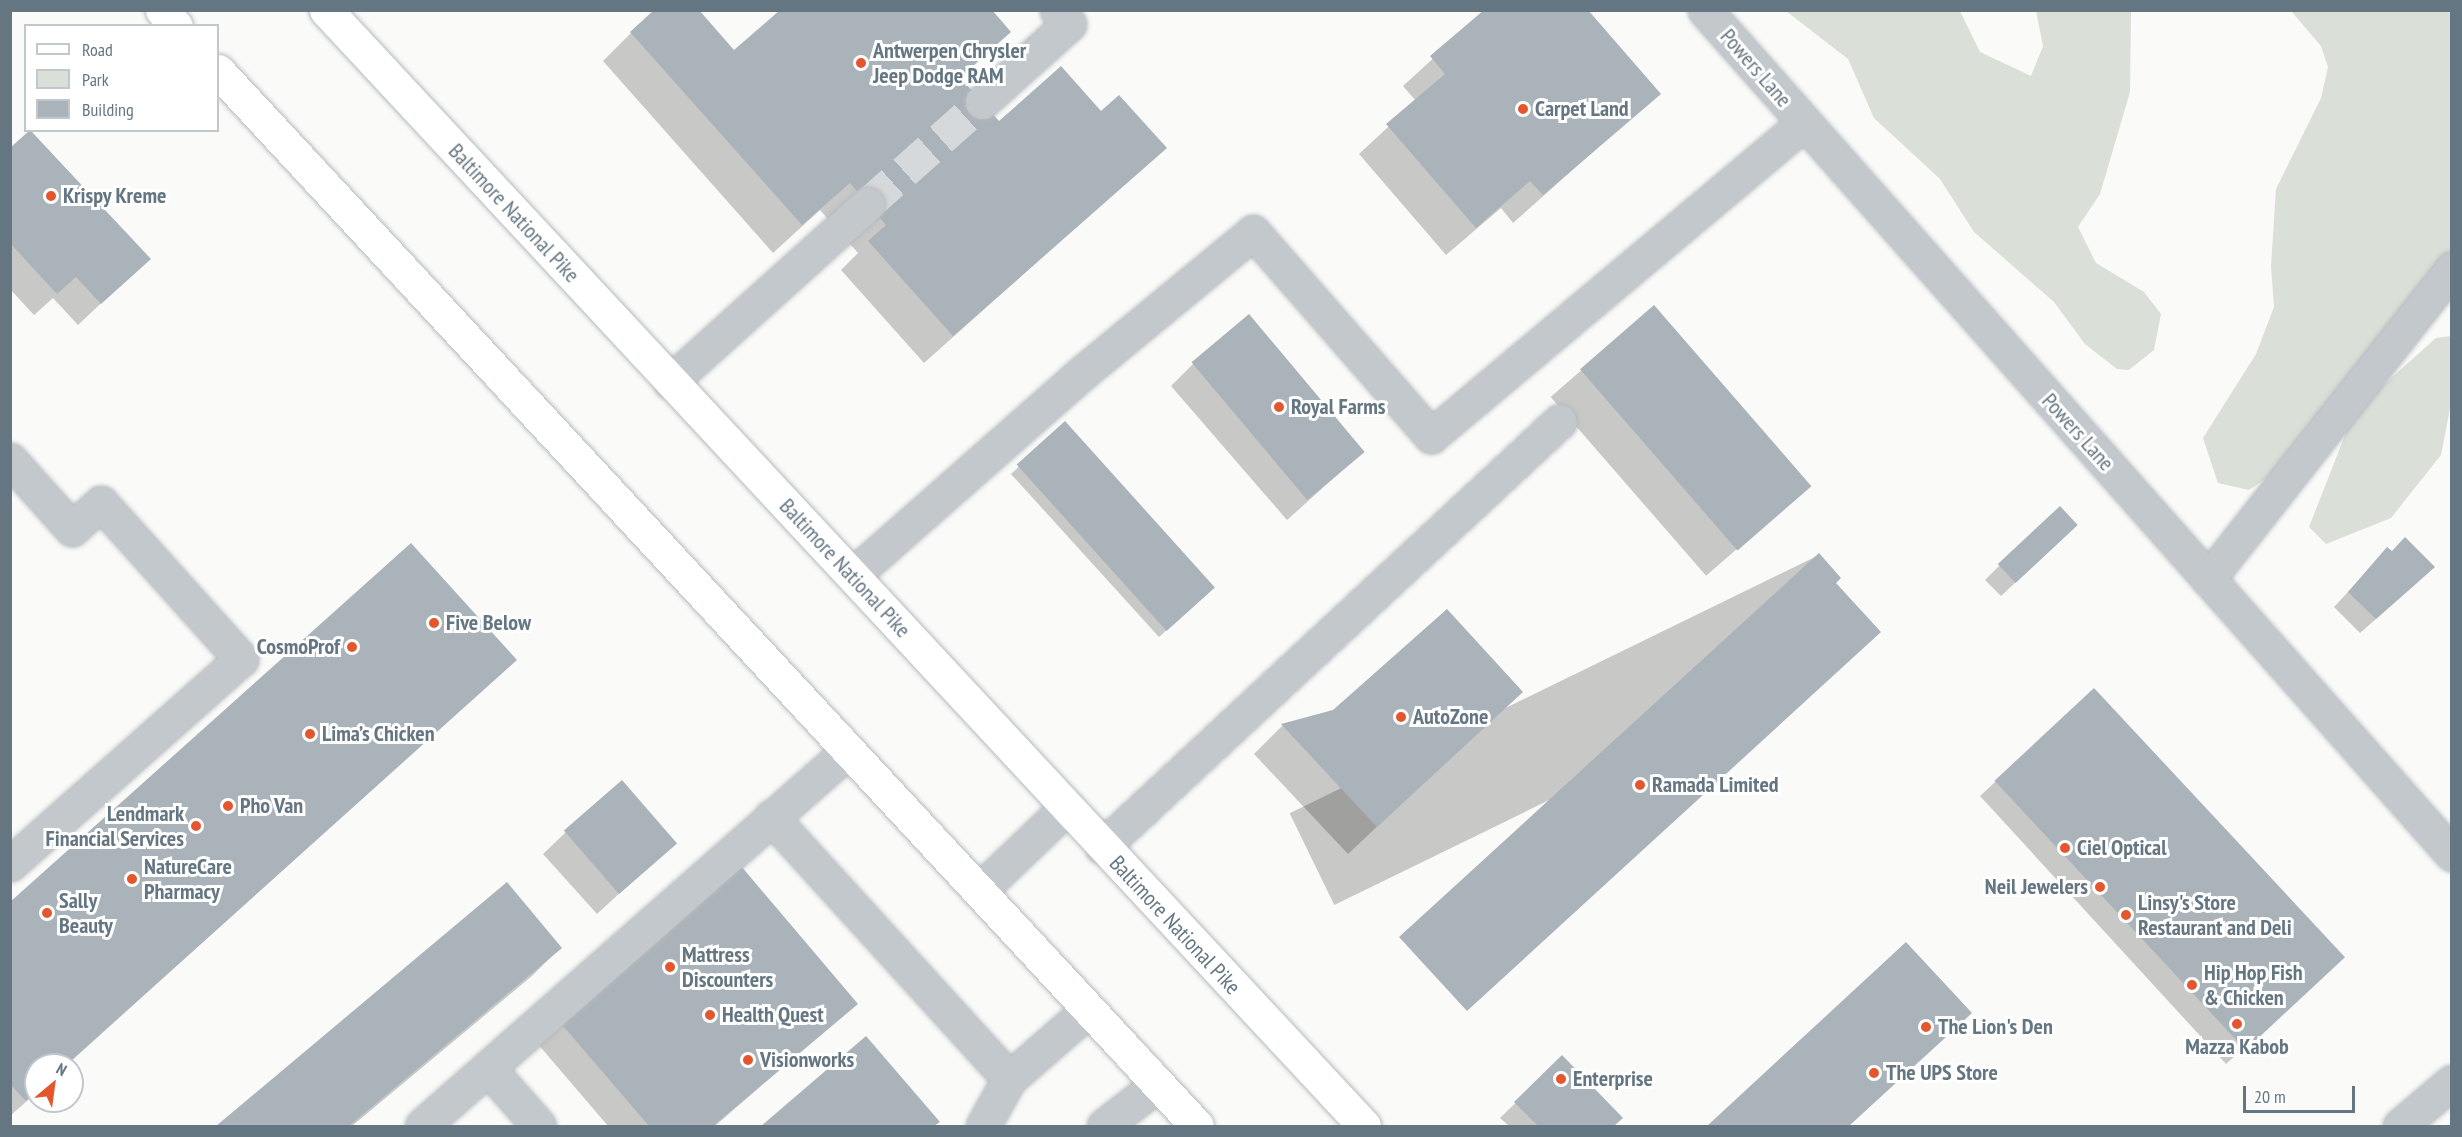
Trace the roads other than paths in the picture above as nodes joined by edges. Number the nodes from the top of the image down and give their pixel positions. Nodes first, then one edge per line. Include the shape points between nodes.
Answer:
1 (162, 10) edge
2 (326, 10) edge
3 (1057, 10) edge
4 (1705, 10) edge
5 (174, 24) edge
6 (219, 72) edge
7 (982, 102) tunnel mouth
8 (1804, 123) junction
9 (868, 204) tunnel mouth
10 (2451, 269) edge
11 (670, 382) junction
12 (1560, 421) dead end
13 (10, 460) edge
14 (853, 575) junction
15 (2208, 579) junction
16 (848, 751) junction
17 (1067, 807) junction
18 (771, 817) junction
19 (1102, 847) junction
20 (2451, 854) edge
21 (10, 864) edge
22 (979, 891) junction
23 (1088, 1010) junction
24 (488, 1068) junction
25 (1009, 1079) junction
26 (2451, 1082) edge
27 (1158, 1084) junction
28 (422, 1126) edge
29 (539, 1126) edge
30 (983, 1126) edge
31 (1104, 1126) edge
32 (1197, 1126) edge
33 (1364, 1126) edge
34 (2400, 1126) edge

1 - 5 main road
2 - 11 main road, Baltimore National Pike
3 - 7 street via 1069,24
4 - 8 street, Powers Lane
6 - 16 main road
8 - 14 street via 1431,436 1253,232 1081,374
8 - 15 street, Powers Lane
9 - 11 street
10 - 15 street
11 - 14 main road, Baltimore National Pike
12 - 19 street
13 - 21 street via 72,529 101,503 241,659
14 - 17 main road, Baltimore National Pike
15 - 20 street, Powers Lane
16 - 18 street
16 - 22 main road
17 - 19 main road, Baltimore National Pike
17 - 22 street
18 - 24 street
18 - 25 street
19 - 33 main road, Baltimore National Pike
22 - 23 main road
23 - 25 street
23 - 27 main road
24 - 28 street
24 - 29 street
25 - 30 street
26 - 34 street
27 - 31 street
27 - 32 main road

